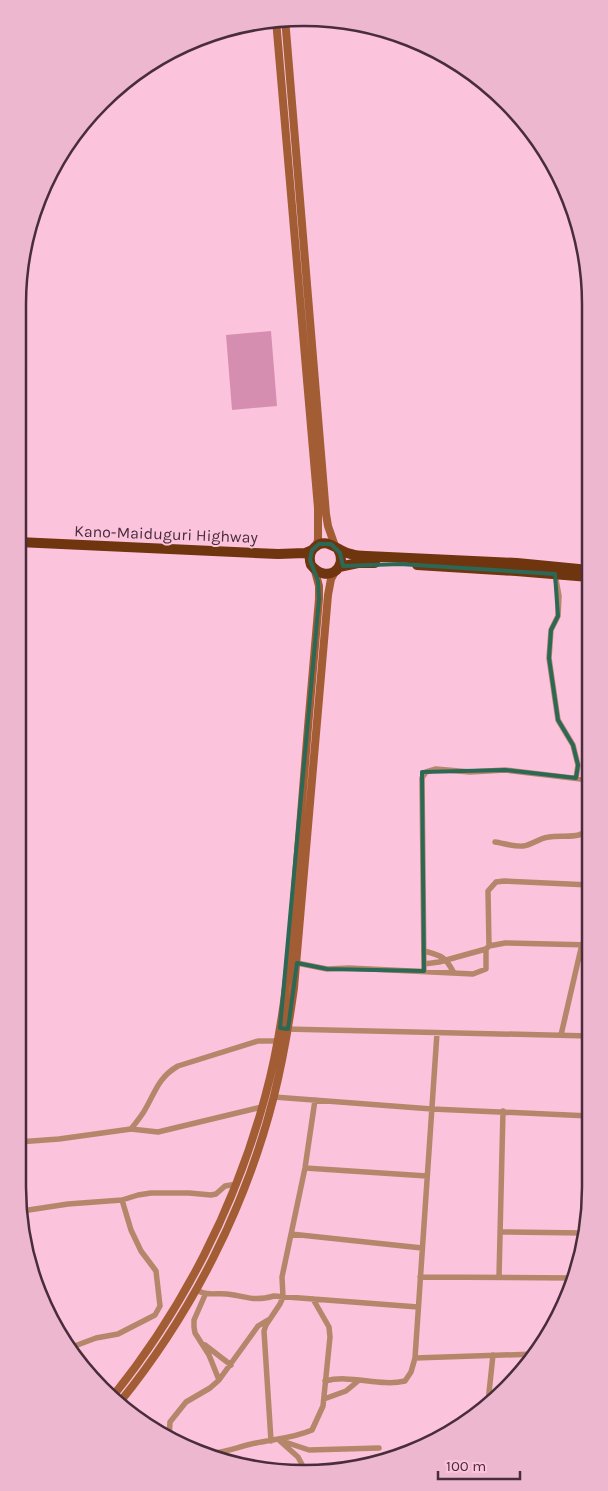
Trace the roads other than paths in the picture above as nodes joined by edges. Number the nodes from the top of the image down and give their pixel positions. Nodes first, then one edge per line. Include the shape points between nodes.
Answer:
1 (286, 27) edge
2 (277, 28) edge
3 (26, 542) edge
4 (314, 548) junction
5 (336, 548) junction
6 (26, 549) edge
7 (313, 568) junction
8 (337, 569) junction
9 (582, 569) edge
10 (555, 574) junction
11 (582, 576) edge
12 (576, 778) junction
13 (582, 779) edge
14 (582, 834) edge
15 (494, 842) dead end
16 (582, 885) edge
17 (582, 944) joint
18 (488, 947) junction
19 (424, 951) junction
20 (447, 960) junction
21 (297, 963) junction
22 (424, 967) junction
23 (454, 973) junction
24 (284, 1028) junction
25 (437, 1033) junction
26 (561, 1036) junction
27 (582, 1036) edge
28 (278, 1041) junction
29 (274, 1097) junction
30 (315, 1100) junction
31 (262, 1107) junction
32 (432, 1109) junction
33 (503, 1111) junction
34 (582, 1116) edge
35 (131, 1129) junction
36 (26, 1141) edge
37 (305, 1168) junction
38 (427, 1176) junction
39 (237, 1184) junction
40 (122, 1200) junction
41 (28, 1211) edge
42 (500, 1232) junction
43 (577, 1233) edge
44 (291, 1234) junction
45 (422, 1248) junction
46 (420, 1277) junction
47 (499, 1277) junction
48 (566, 1278) edge
49 (196, 1290) junction
50 (205, 1295) junction
51 (283, 1297) junction
52 (313, 1299) junction
53 (418, 1307) junction
54 (270, 1318) junction
55 (203, 1344) junction
56 (76, 1345) edge
57 (525, 1354) edge
58 (493, 1355) junction
59 (415, 1358) junction
60 (231, 1365) junction
61 (219, 1380) junction
62 (325, 1381) junction
63 (358, 1381) junction
64 (116, 1391) edge
65 (489, 1394) edge
66 (123, 1398) edge
67 (324, 1399) junction
68 (170, 1430) edge
69 (279, 1440) junction
70 (271, 1441) junction
71 (379, 1448) dead end
72 (222, 1452) edge
73 (303, 1465) edge

1 - 5 main road via 326,514
2 - 4 main road via 318,508 318,540
3 - 4 highway, Kano-Maiduguri Highway via 278,554 304,553
4 - 5 highway via 327,543
4 - 7 highway via 310,555
5 - 8 highway via 341,558
5 - 9 highway via 366,556
6 - 7 highway, Kano-Maiduguri Highway via 290,559 306,562
7 - 8 highway via 328,574
7 - 24 main road via 319,586 318,609
8 - 10 highway via 366,563
8 - 21 main road via 328,595
10 - 11 highway
10 - 12 street via 560,596 558,616 551,630 549,658 558,720 573,745 578,765
12 - 13 street
12 - 19 street via 505,770 426,772 422,778
14 - 15 street via 551,836 521,846
16 - 18 street via 496,882 488,891
17 - 18 street via 506,943
17 - 26 street
18 - 20 street
18 - 23 street via 486,969 473,974
19 - 20 street
19 - 22 street
20 - 22 street
20 - 23 street
21 - 22 street via 327,969
21 - 24 main road
22 - 23 street
24 - 25 street
24 - 28 main road
24 - 29 main road
25 - 26 street
25 - 32 street
26 - 27 street
28 - 31 main road
28 - 35 street via 258,1041 178,1066 157,1085 144,1112
29 - 30 street
29 - 49 main road via 238,1205
30 - 32 street
30 - 37 street
31 - 35 street via 158,1132
31 - 39 main road
32 - 33 street
32 - 38 street
33 - 34 street
33 - 42 street
35 - 36 street
37 - 38 street
37 - 44 street
38 - 45 street
39 - 40 street via 225,1186 211,1195 151,1193
39 - 64 main road via 186,1288 140,1361
40 - 41 street
40 - 56 street via 141,1251 156,1270 160,1306 155,1315 118,1334
42 - 43 street
42 - 47 street
44 - 45 street
44 - 51 street via 282,1277
45 - 46 street
46 - 47 street
46 - 53 street
47 - 48 street
49 - 50 street
49 - 66 main road via 156,1354
50 - 51 street via 228,1294 251,1299
50 - 55 street via 194,1320 195,1333
51 - 52 street
51 - 54 street
52 - 53 street
52 - 62 street via 329,1327
53 - 59 street
54 - 60 street via 258,1326
54 - 70 street via 264,1331
55 - 60 street
55 - 61 street
57 - 58 street
58 - 59 street
58 - 65 street
59 - 63 street via 405,1381
60 - 61 street
61 - 68 street via 186,1402 170,1422
62 - 63 street via 336,1378
62 - 67 street
63 - 67 street
67 - 69 street via 312,1430
69 - 70 street
69 - 71 street via 309,1450
69 - 73 street
70 - 72 street

